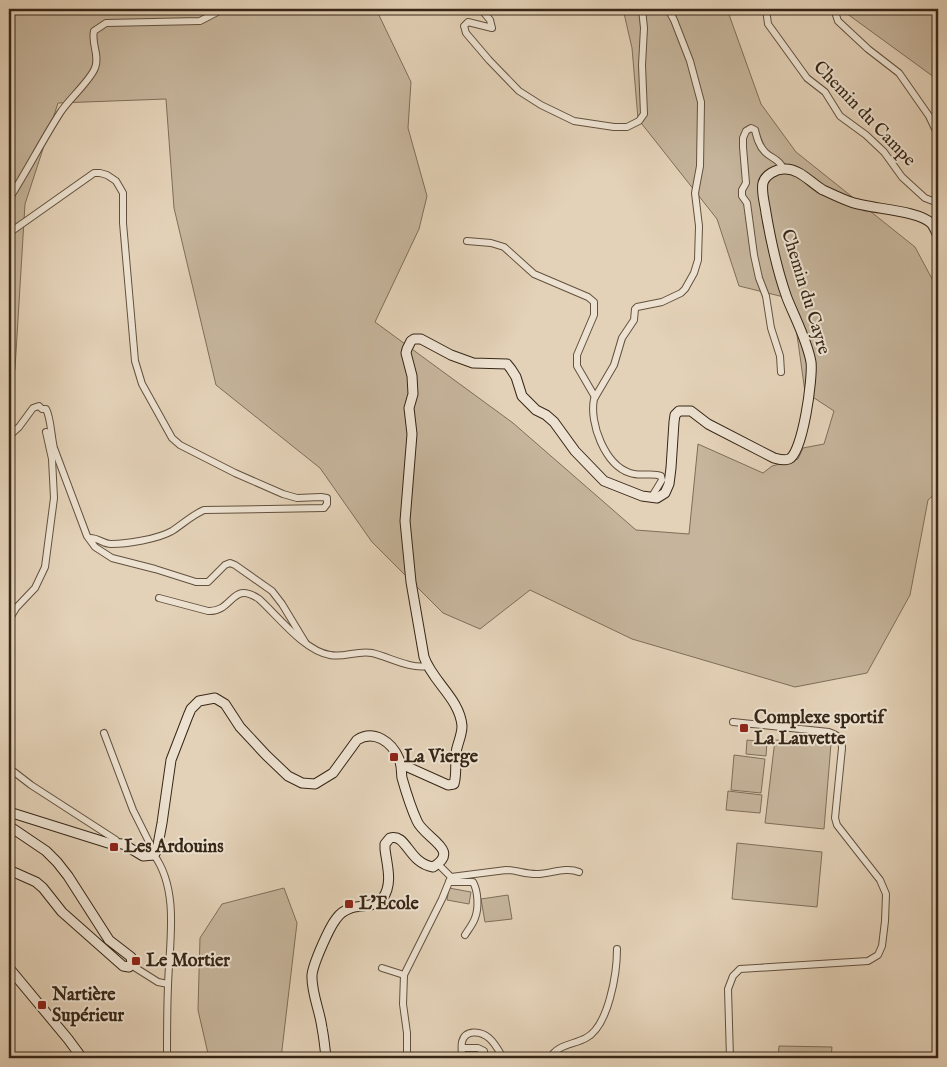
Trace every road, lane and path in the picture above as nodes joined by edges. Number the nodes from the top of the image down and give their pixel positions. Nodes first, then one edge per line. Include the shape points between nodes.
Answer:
1 (222, 9) edge
2 (481, 9) edge
3 (642, 9) edge
4 (668, 9) edge
5 (766, 9) edge
6 (834, 9) edge
7 (938, 135) edge
8 (783, 168) junction
9 (9, 199) edge
10 (938, 203) edge
11 (9, 233) edge
12 (938, 234) edge
13 (467, 240) dead end
14 (781, 372) dead end
15 (595, 397) junction
16 (42, 409) junction
17 (9, 436) edge
18 (651, 498) junction
19 (90, 538) junction
20 (159, 598) dead end
21 (9, 620) edge
22 (305, 642) junction
23 (427, 666) junction
24 (733, 722) dead end
25 (104, 733) dead end
26 (401, 764) junction
27 (9, 768) edge
28 (9, 812) edge
29 (9, 826) edge
30 (116, 843) junction
31 (136, 852) junction
32 (154, 855) junction
33 (438, 864) junction
34 (9, 870) edge
35 (579, 872) dead end
36 (450, 880) junction
37 (465, 935) dead end
38 (617, 949) dead end
39 (131, 965) junction
40 (9, 968) edge
41 (382, 968) dead end
42 (404, 975) junction
43 (168, 984) junction
44 (462, 1048) junction
45 (82, 1058) edge
46 (167, 1058) edge
47 (326, 1058) edge
48 (407, 1058) edge
49 (462, 1058) edge
50 (485, 1058) edge
51 (503, 1058) edge
52 (550, 1058) edge
53 (730, 1058) edge

1 - 9 street via 200,21 106,23 94,31 95,69 60,112
2 - 3 street via 492,28 468,22 464,26 466,33 520,91 574,120 614,127 627,127 639,121 644,114
4 - 15 street via 690,61 702,102 700,166 695,193 699,226 698,265 685,289 662,302 635,309 634,320 622,338 614,365
5 - 10 street, Chemin du Campe via 768,24 807,78 825,92 840,116 884,152 914,188
6 - 7 street via 838,21 899,73
8 - 12 street via 794,170 822,189 851,202 923,218
8 - 14 street via 780,161 760,145 755,130 746,131 743,147 746,183 742,196 747,203 754,255 780,356
8 - 18 street, Chemin du Cayre via 766,178 763,192 777,269 811,362 808,408 797,449 788,459 774,458 708,424 692,411 679,411 674,422 669,484 665,493
11 - 19 street via 94,173 116,181 123,193 135,361 142,384 172,438 235,473 283,494 297,498 327,498 324,508 204,510 171,531 119,544
13 - 15 street via 504,247 534,274 594,302 594,315 577,356 578,366
15 - 18 street via 593,405 598,434 615,464 628,473 661,476 662,480
16 - 17 street via 39,406 33,408
16 - 19 street via 48,411 54,448
16 - 21 street via 54,484 47,558 35,588
18 - 23 street via 604,481 554,422 522,396 516,377 507,364 473,363 421,339 414,339 406,353 413,384 405,521 411,582
19 - 22 street via 95,547 112,558 200,583 208,582 225,565 235,565 272,591
20 - 22 street via 215,612 226,607 236,594 252,594
22 - 23 street via 332,656 370,652 418,667
23 - 26 street via 456,707 462,724 456,753 456,779 454,784 448,785
24 - 53 street via 829,732 840,738 842,748 835,818 883,885 886,900 880,950 868,961 740,969 733,976 728,989
25 - 31 street via 151,849
26 - 32 street via 388,744 369,735 357,740 333,774 315,784 302,783 288,776 266,755 240,727 225,704 215,698 199,701 191,709 171,760
26 - 33 street via 403,781 417,821 426,834 442,847 444,856
27 - 30 street
28 - 30 street
29 - 39 street via 57,862 109,940 131,957
30 - 31 street
31 - 32 street via 147,857
32 - 43 street via 168,885 171,927
33 - 36 street
33 - 47 street via 426,866 410,854 402,840 390,838 385,844 389,885 382,899 376,904 346,910 330,927 312,975
34 - 39 street via 36,882 62,912 123,966
35 - 36 street via 570,869 528,874 506,870
36 - 37 street via 473,882 476,888 477,910
36 - 42 street
38 - 52 street via 615,979 596,1030 587,1038 559,1049
39 - 43 street via 158,982
40 - 45 street
41 - 42 street
42 - 48 street
43 - 46 street
44 - 49 street
44 - 50 street via 478,1048 484,1051
44 - 51 street via 466,1034 474,1032 490,1038

